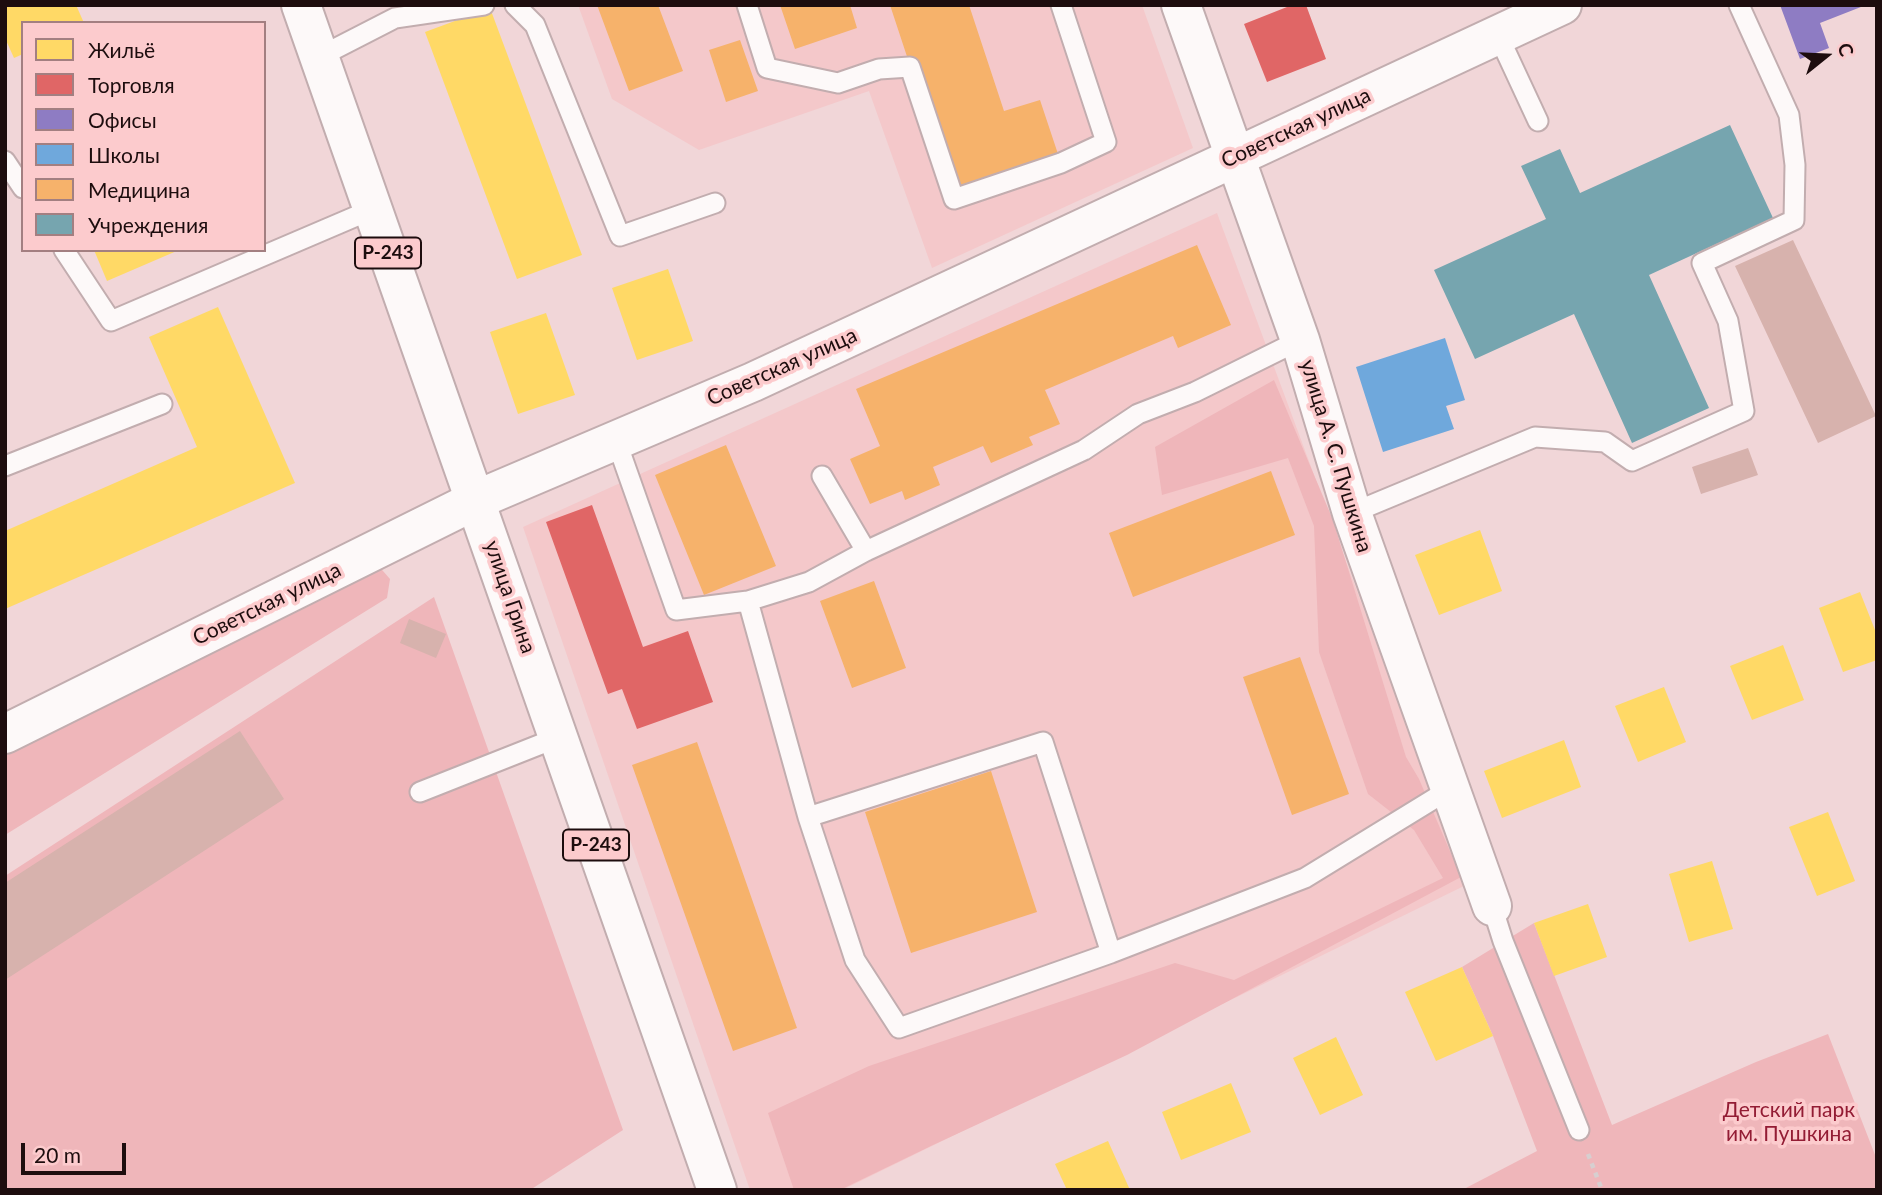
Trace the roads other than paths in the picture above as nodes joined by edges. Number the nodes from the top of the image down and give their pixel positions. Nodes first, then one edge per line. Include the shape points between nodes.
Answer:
1 (301, 5) edge
2 (484, 5) edge
3 (515, 5) edge
4 (747, 5) edge
5 (1061, 5) edge
6 (1181, 5) edge
7 (1562, 5) edge
8 (1739, 5) edge
9 (1498, 35) junction
10 (319, 57) junction
11 (1538, 121) dead end
12 (1235, 156) junction
13 (5, 161) edge
14 (21, 185) edge
15 (715, 203) dead end
16 (373, 209) junction
17 (65, 252) edge
18 (1300, 340) junction
19 (162, 404) dead end
20 (616, 440) junction
21 (5, 466) edge
22 (822, 476) dead end
23 (476, 500) junction
24 (1352, 513) junction
25 (866, 551) junction
26 (748, 601) junction
27 (5, 734) edge
28 (559, 737) junction
29 (1450, 789) junction
30 (420, 792) dead end
31 (808, 817) junction
32 (1492, 906) joint
33 (1111, 953) junction
34 (1579, 1130) road end
35 (717, 1190) edge

1 - 10 main road, улица Грина / Р-243
2 - 10 lane via 395,19
3 - 15 lane via 535,25 620,236
4 - 5 lane via 767,68 838,83 878,69 910,67 954,199 1061,163 1106,142
6 - 12 main road, улица А. С. Пушкина
7 - 9 main road, Советская улица
8 - 24 lane via 1789,116 1795,165 1794,220 1702,263 1728,321 1744,411 1632,461 1605,442 1535,438
9 - 11 lane
9 - 12 main road, Советская улица
10 - 16 main road, улица Грина / Р-243
12 - 18 main road, улица А. С. Пушкина
12 - 20 main road, Советская улица via 753,382
13 - 14 lane
16 - 17 lane via 111,321
16 - 23 main road, улица Грина / Р-243
18 - 24 main road, улица А. С. Пушкина
18 - 25 lane via 1195,392 1138,414 1084,450
19 - 21 lane
20 - 23 main road, Советская улица
20 - 26 lane via 676,610
22 - 25 lane
23 - 27 main road, Советская улица
23 - 28 main road, улица Грина / Р-243
24 - 29 main road, улица А. С. Пушкина
25 - 26 lane via 809,582
26 - 31 lane
28 - 30 lane
28 - 35 main road, улица Грина / Р-243
29 - 32 main road, улица А. С. Пушкина
29 - 33 lane via 1304,878
31 - 33 lane via 855,960 899,1028
31 - 33 lane via 1043,742
32 - 34 lane

